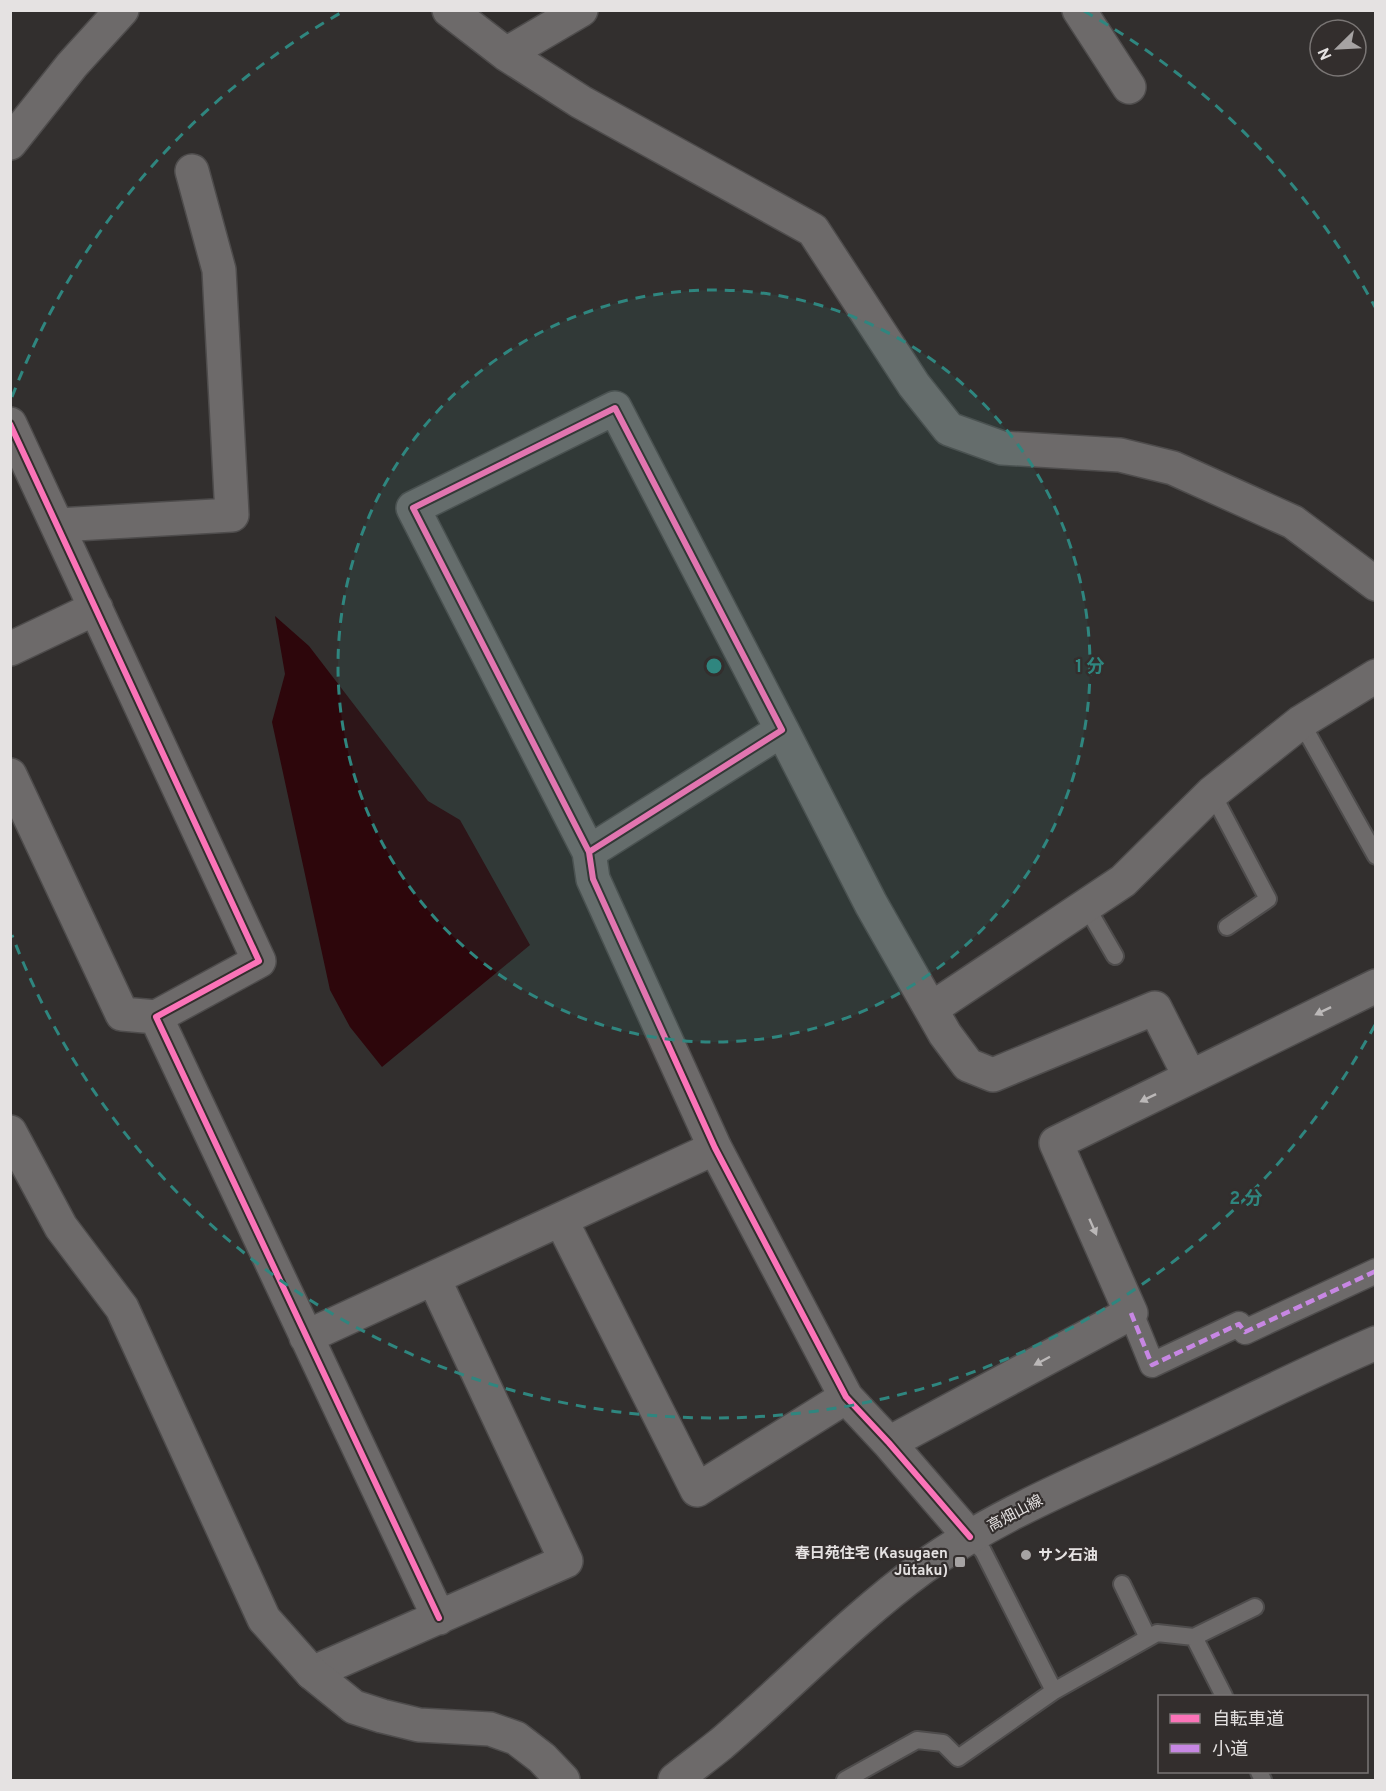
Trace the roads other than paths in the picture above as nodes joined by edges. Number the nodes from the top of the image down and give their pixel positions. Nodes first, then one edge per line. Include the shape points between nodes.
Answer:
1 (122, 10) edge
2 (449, 10) edge
3 (1079, 10) edge
4 (578, 11) edge
5 (506, 54) junction
6 (1129, 87) dead end
7 (10, 143) edge
8 (192, 171) dead end
9 (10, 424) edge
10 (58, 525) junction
11 (1376, 584) edge
12 (96, 609) junction
13 (10, 649) edge
14 (1376, 676) edge
15 (1301, 722) junction
16 (782, 730) junction
17 (10, 775) edge
18 (1212, 793) junction
19 (589, 852) junction
20 (1376, 856) edge
21 (1086, 906) junction
22 (1227, 927) dead end
23 (1114, 956) dead end
24 (1376, 986) edge
25 (931, 1009) junction
26 (156, 1017) junction
27 (1190, 1077) junction
28 (10, 1132) edge
29 (715, 1148) junction
30 (561, 1220) junction
31 (1376, 1271) edge
32 (434, 1279) junction
33 (1131, 1314) junction
34 (306, 1337) junction
35 (1376, 1343) edge
36 (846, 1396) junction
37 (889, 1443) junction
38 (970, 1537) junction
39 (1122, 1584) dead end
40 (1256, 1607) dead end
41 (439, 1618) junction
42 (1194, 1637) junction
43 (1148, 1638) junction
44 (312, 1673) junction
45 (1054, 1691) junction
46 (1223, 1695) edge
47 (563, 1780) edge
48 (675, 1780) edge
49 (845, 1780) edge

1 - 7 street
2 - 5 street
3 - 6 street
4 - 5 street
5 - 11 street via 581,102 813,230 914,385 949,429 1002,448 1120,455 1173,468 1293,522
8 - 10 street via 219,270 232,515
9 - 10 street
10 - 12 street
12 - 13 street
12 - 26 street via 260,961
14 - 15 street
15 - 18 street
15 - 20 lane
16 - 19 street
16 - 19 street via 615,408 413,508
16 - 25 street via 871,904
17 - 26 street via 122,1014
18 - 21 street via 1123,880
18 - 22 lane via 1268,899
19 - 29 street via 593,879
21 - 23 lane
21 - 25 street
24 -> 27 street
25 - 27 street via 968,1065 993,1075 1155,1008
26 - 34 street
27 -> 33 street via 1056,1143
28 - 44 street via 61,1227 122,1308 264,1618
29 - 30 street
29 - 36 street
30 - 32 street
30 - 36 street via 697,1490
31 - 33 street via 1245,1332 1239,1324 1152,1365
32 - 34 street
32 - 41 street via 566,1561
33 -> 37 street
34 - 41 street
35 - 38 street, 高畑山線 via 1038,1500
36 - 37 street
37 - 38 street
38 - 45 lane via 983,1551
38 - 48 street, 高畑山線 via 922,1568 868,1611 721,1744
39 - 43 lane
40 - 42 lane
41 - 44 street
42 - 43 lane via 1157,1633
42 - 46 lane
43 - 45 lane
44 - 47 street via 354,1707 382,1716 419,1725 490,1729 516,1738
45 - 49 lane via 958,1758 943,1743 917,1740

